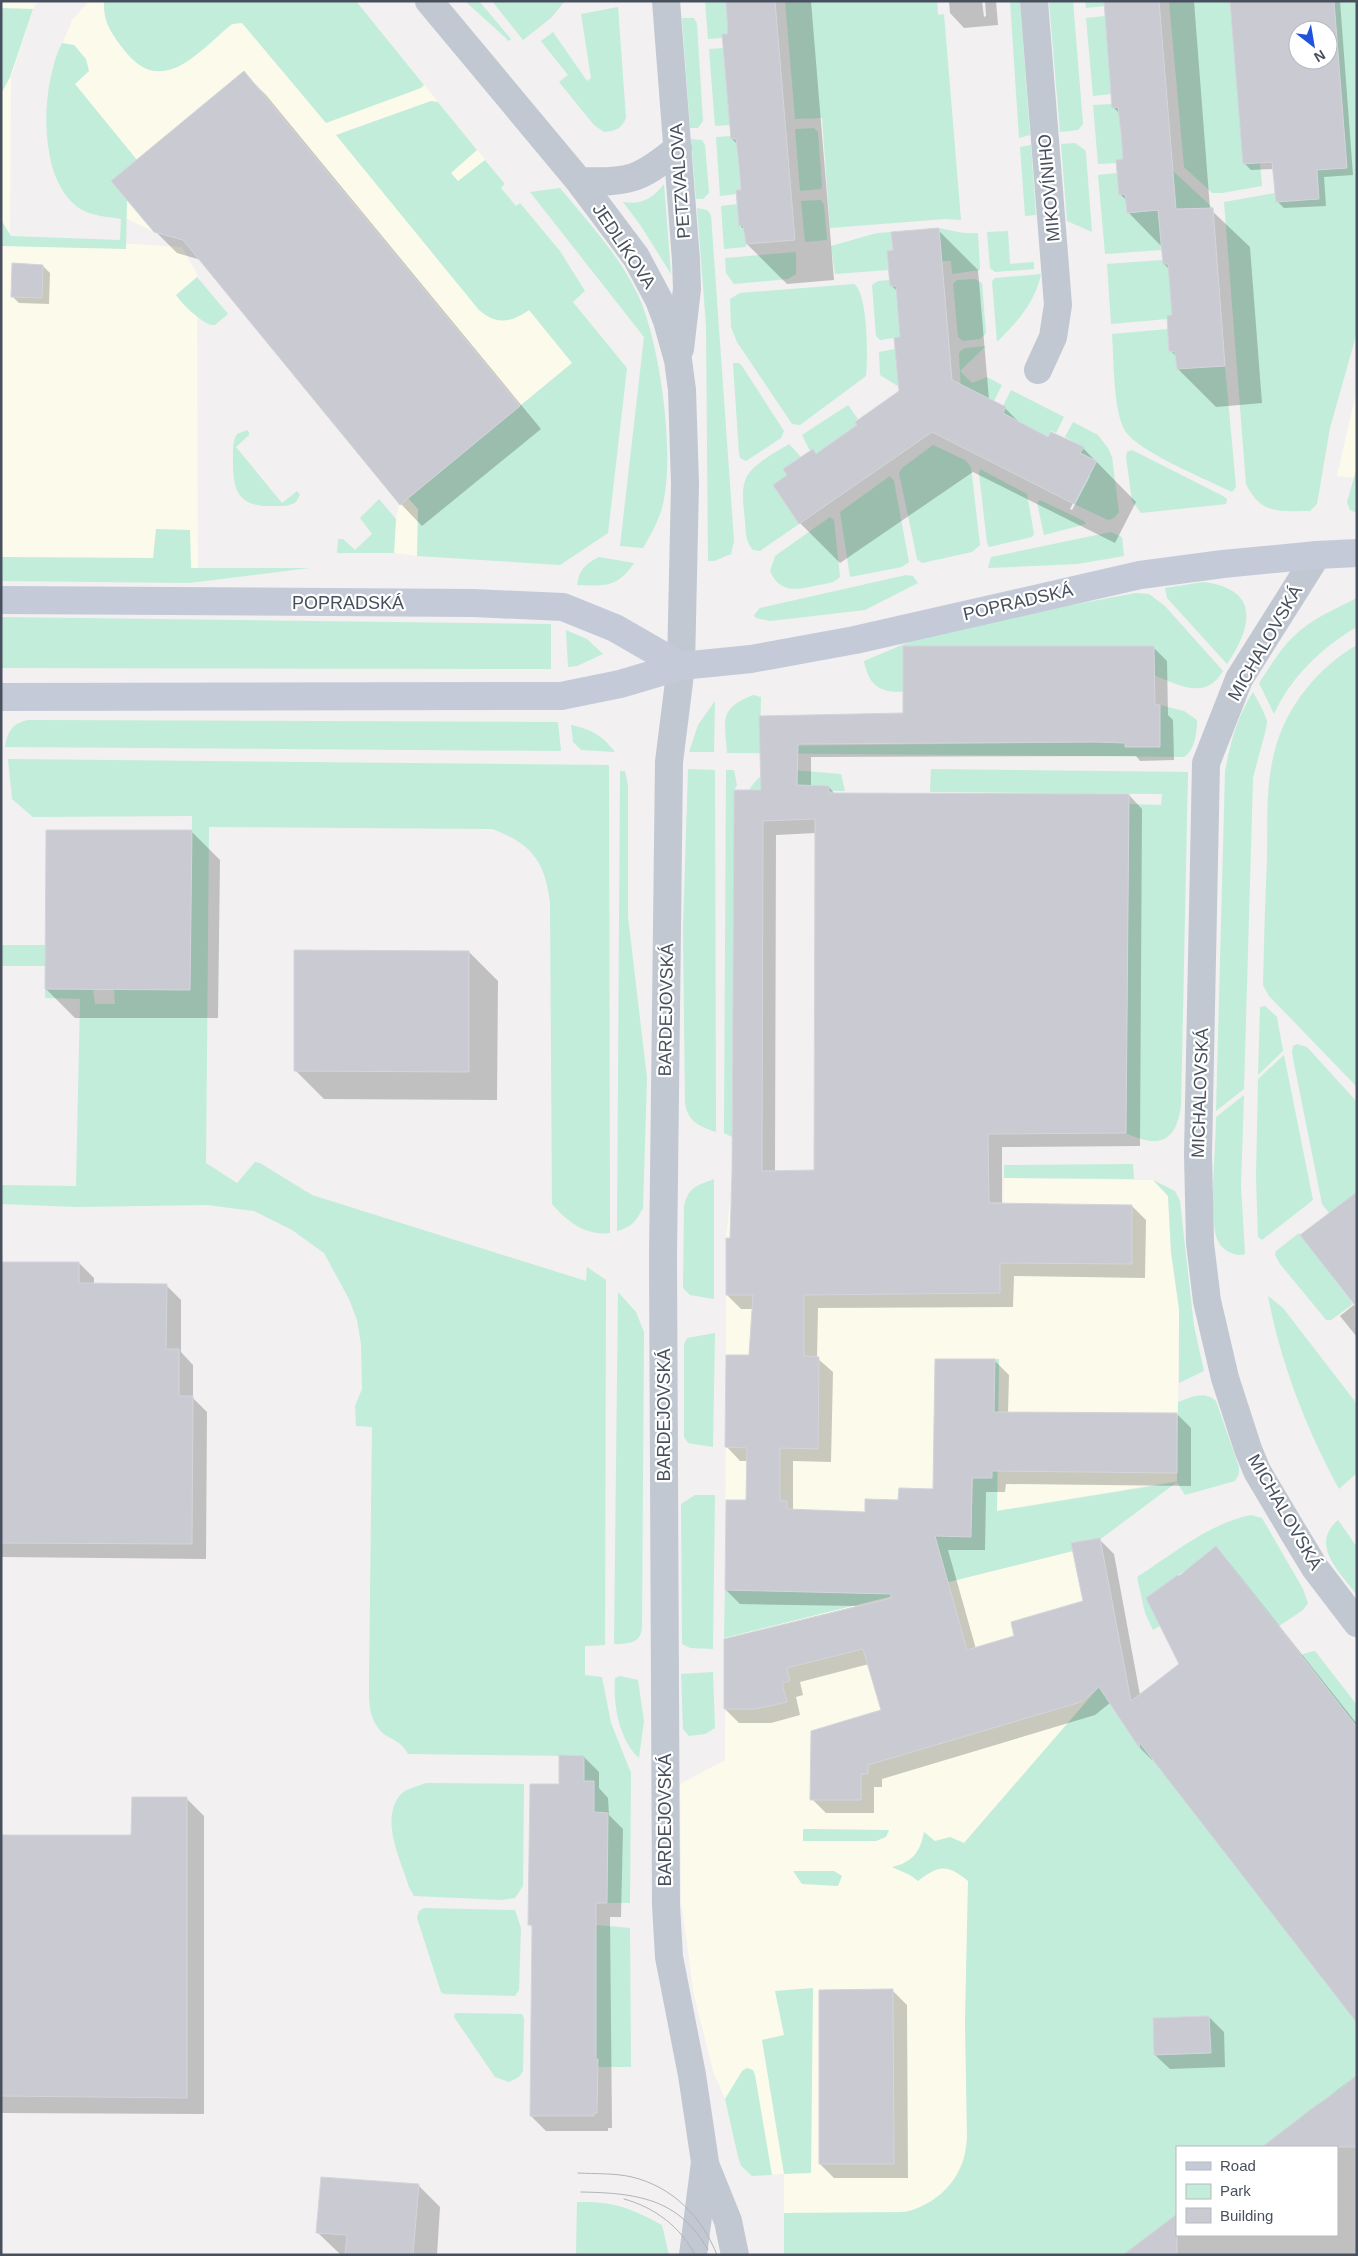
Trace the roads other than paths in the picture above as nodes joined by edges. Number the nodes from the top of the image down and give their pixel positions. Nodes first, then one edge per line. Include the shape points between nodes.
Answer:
1 (429, 1) edge
2 (666, 1) edge
3 (1034, 1) edge
4 (678, 148) junction
5 (579, 181) junction
6 (678, 360) junction
7 (1038, 370) dead end
8 (1357, 553) edge
9 (1317, 554) junction
10 (1, 600) edge
11 (681, 666) junction
12 (1, 697) edge
13 (1357, 1623) edge
14 (705, 2162) junction
15 (694, 2255) edge
16 (735, 2255) edge

1 - 5 street, JEDLÍKOVA
2 - 4 street, PETZVALOVA
3 - 7 street, MIKOVÍNIHO via 1058,305 1053,337
4 - 5 street via 654,168 634,178 608,182
4 - 6 street, PETZVALOVA via 687,289
5 - 6 street, JEDLÍKOVA via 644,270 659,300
6 - 11 street, JEDLÍKOVA via 685,475
8 - 9 street, POPRADSKÁ
9 - 11 street, POPRADSKÁ via 1140,576 855,640 750,659
9 - 13 street, MICHALOVSKÁ via 1239,679 1206,762 1198,1154 1200,1243 1207,1301 1225,1378 1248,1450 1315,1568
10 - 11 street, POPRADSKÁ via 473,603 563,607 615,628
11 - 12 street, POPRADSKÁ via 620,684 561,696
11 - 14 street, BARDEJOVSKÁ via 668,762 663,1258 666,1906 669,1957
14 - 15 street, BARDEJOVSKÁ
14 - 16 street, BARDEJOVSKÁ via 728,2221

